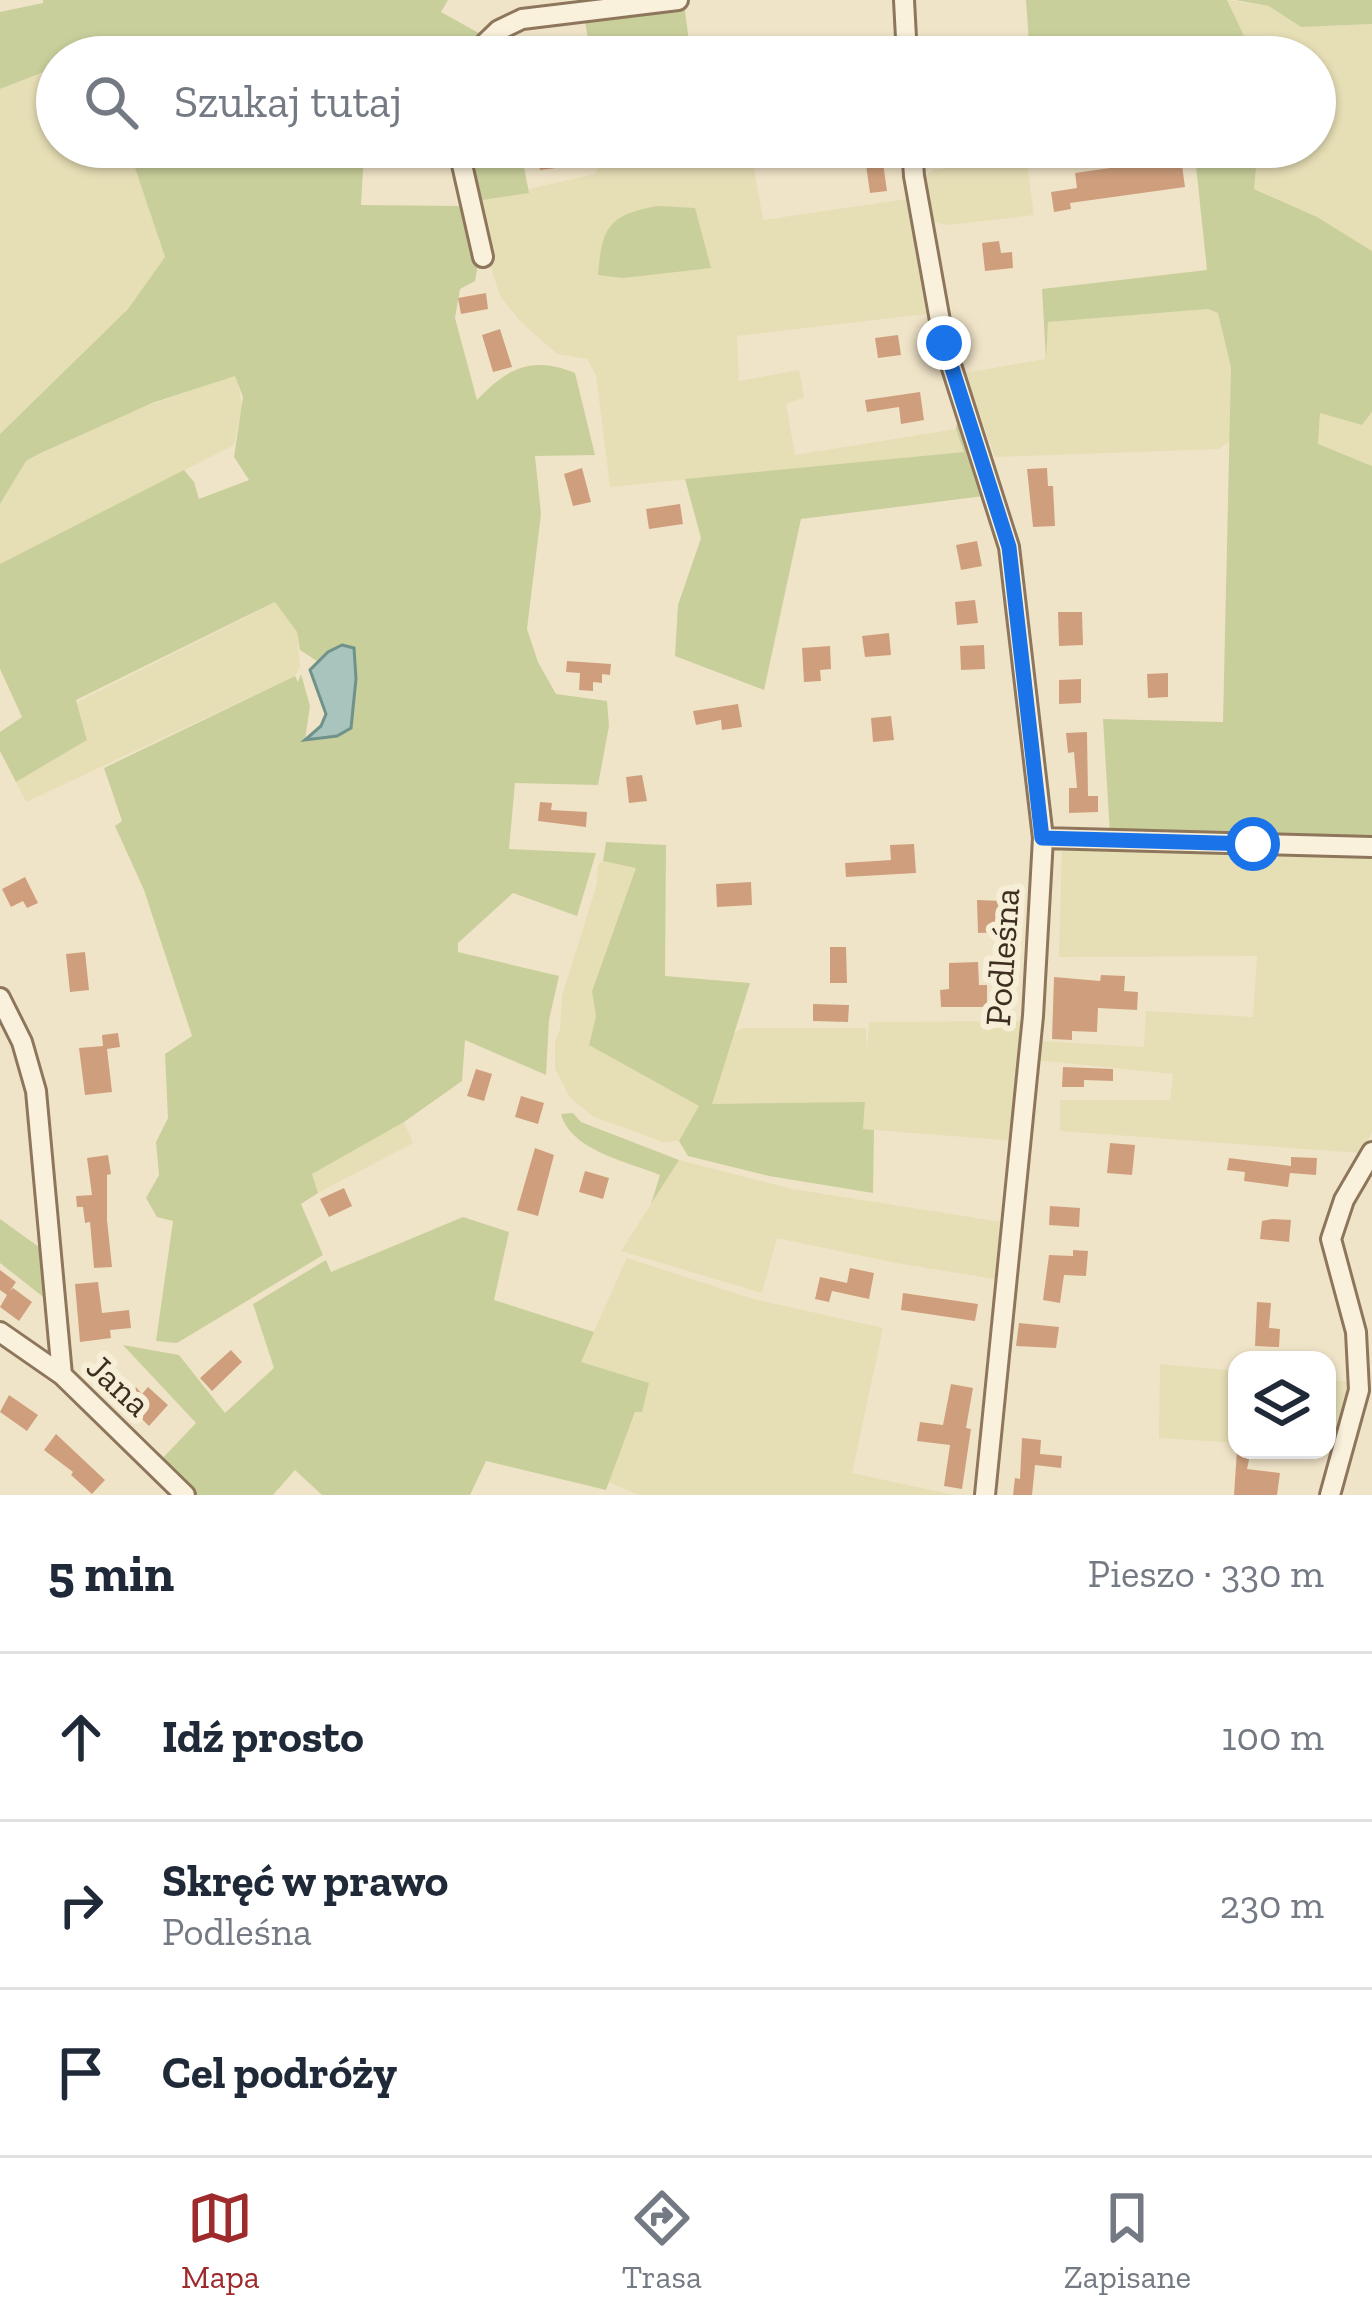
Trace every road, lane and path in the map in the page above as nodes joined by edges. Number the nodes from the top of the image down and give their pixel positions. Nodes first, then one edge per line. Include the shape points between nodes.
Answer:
1 (678, 0) edge
2 (904, 0) edge
3 (494, 36) edge
4 (906, 36) edge
5 (463, 168) edge
6 (915, 168) edge
7 (483, 257) dead end
8 (1042, 838) junction
9 (1372, 848) edge
10 (0, 998) edge
11 (1372, 1152) edge
12 (0, 1332) edge
13 (62, 1375) junction
14 (185, 1495) edge
15 (985, 1495) edge
16 (1330, 1495) edge

1 - 3 street via 522,19
2 - 4 street
5 - 7 street
6 - 8 street, Podleśna via 944,343 1009,547
8 - 9 street
8 - 15 street, Podleśna
10 - 13 street via 36,1091
11 - 16 street via 1331,1239 1356,1333 1359,1390
12 - 13 street, Jana
13 - 14 street, Jana

